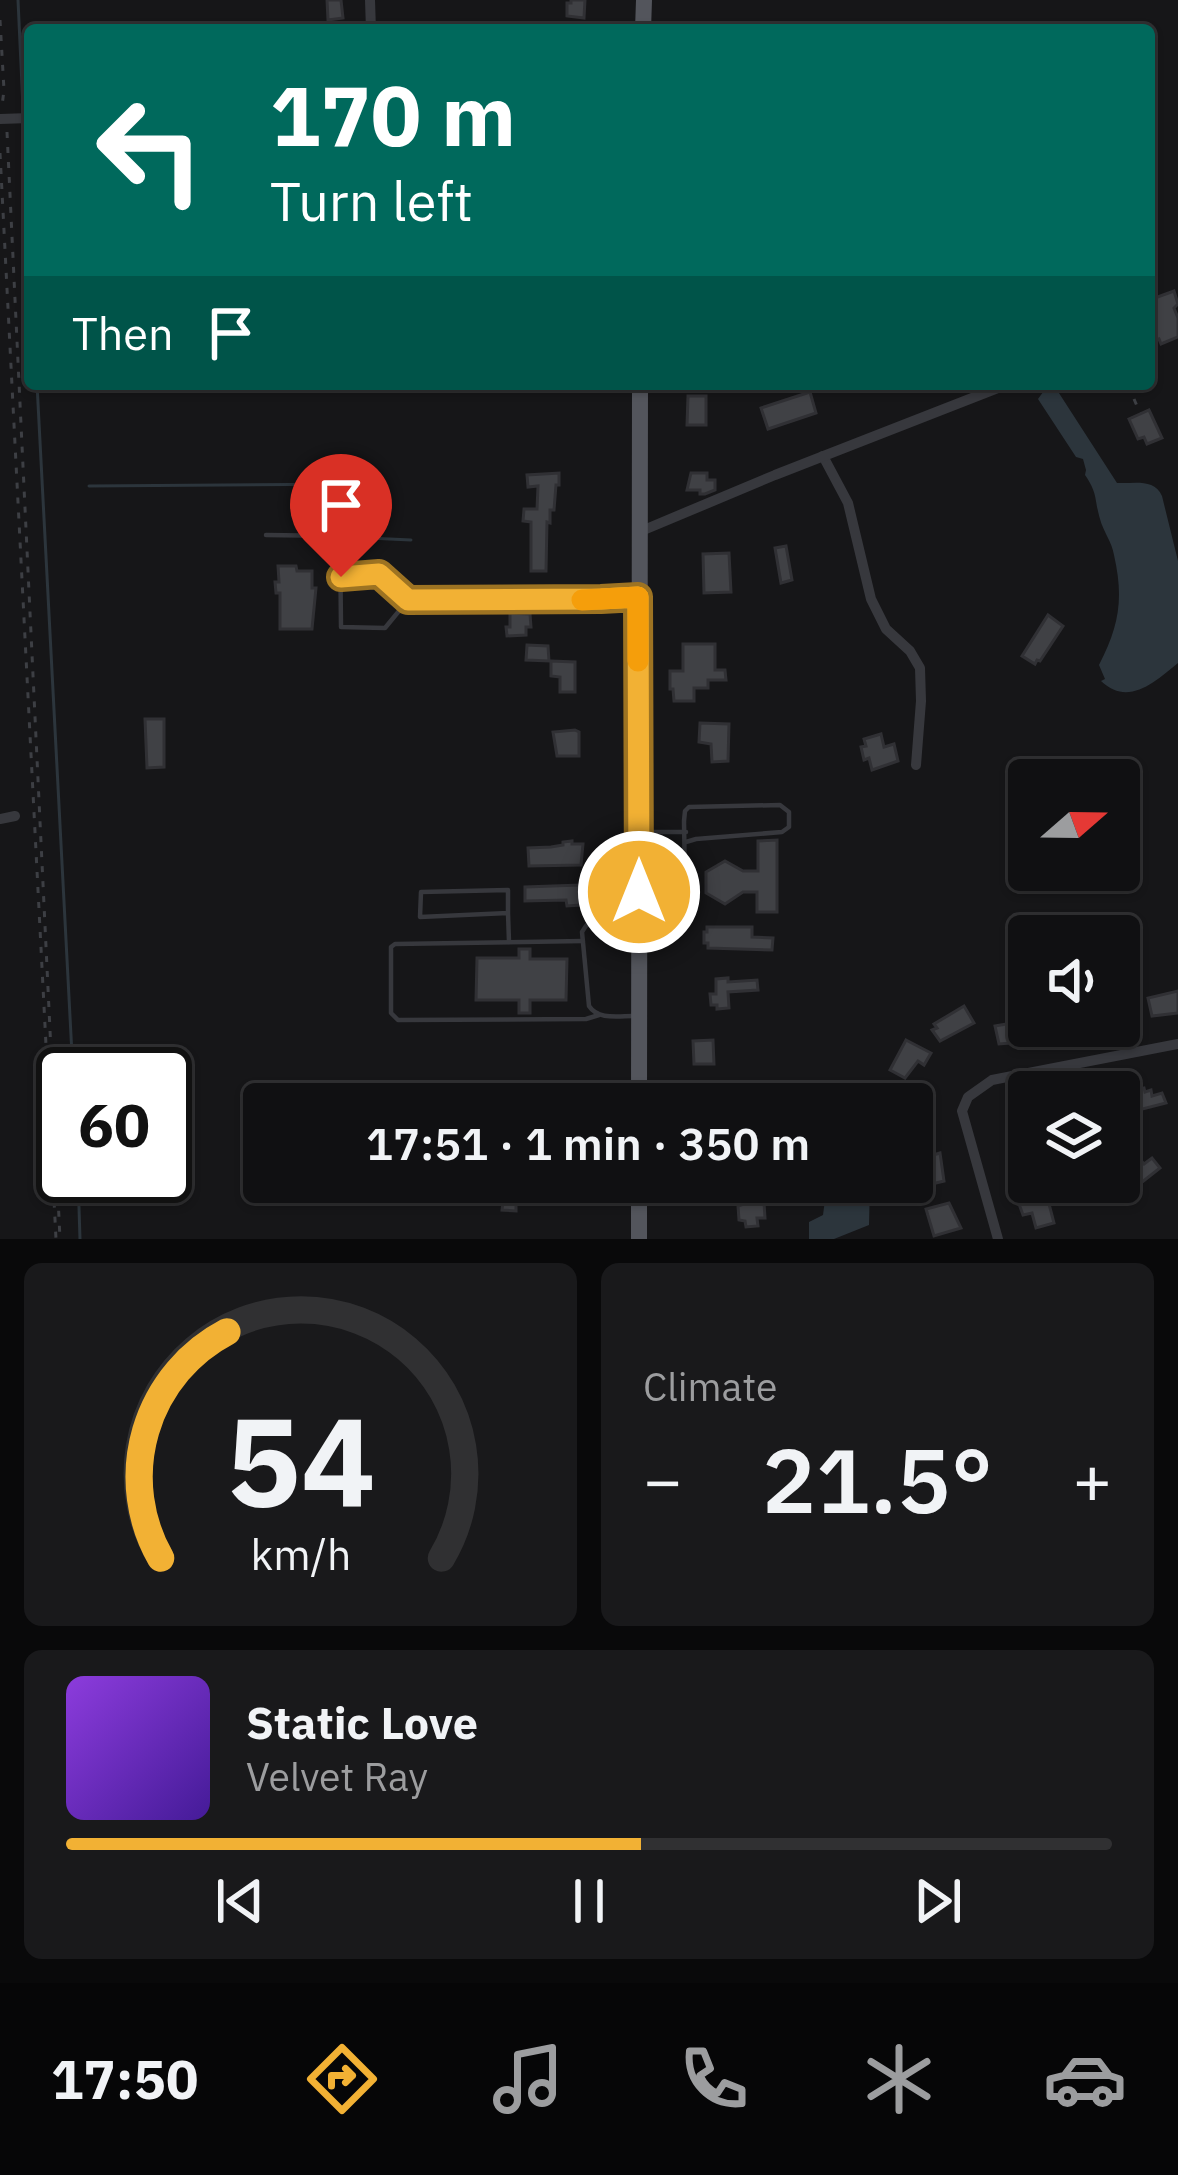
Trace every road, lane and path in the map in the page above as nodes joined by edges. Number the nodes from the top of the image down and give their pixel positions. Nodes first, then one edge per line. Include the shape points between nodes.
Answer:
1 (0, 20) edge
2 (3, 119) edge
3 (0, 139) edge
4 (0, 153) edge
5 (640, 390) edge
6 (993, 390) edge
7 (1134, 399) dead end
8 (1141, 412) dead end
9 (824, 456) junction
10 (639, 532) junction
11 (266, 535) dead end
12 (341, 577) junction
13 (638, 597) junction
14 (408, 600) junction
15 (916, 765) dead end
16 (15, 816) dead end
17 (0, 818) edge
18 (639, 832) junction
19 (686, 832) junction
20 (686, 842) junction
21 (639, 892) junction
22 (508, 914) junction
23 (638, 914) junction
24 (583, 941) junction
25 (509, 942) junction
26 (599, 1015) junction
27 (639, 1016) junction
28 (1178, 1043) edge
29 (639, 1083) edge
30 (639, 1203) edge
31 (58, 1239) edge
32 (639, 1239) edge
33 (998, 1239) edge

1 - 2 path
2 - 3 path
2 - 31 path
4 - 31 path
5 - 10 main road
6 - 9 street
7 - 8 path
9 - 10 street
9 - 15 street via 848,503 871,599 920,668
10 - 13 main road
11 - 12 lane via 340,536
12 - 14 lane via 379,574
12 - 14 lane via 341,627 385,628
13 - 14 lane
13 - 18 main road
16 - 17 street
18 - 19 lane
18 - 21 main road
19 - 20 lane
19 - 20 lane via 689,808 780,805 789,812 788,831
20 - 21 lane via 682,890
21 - 23 main road
22 - 22 lane via 420,916 421,892 508,890
22 - 25 lane
23 - 24 lane via 593,918
23 - 27 main road
24 - 25 lane
24 - 26 lane via 590,1006
25 - 26 lane via 395,944 391,1013 398,1020
26 - 27 lane
27 - 29 main road
28 - 33 street via 992,1080 968,1097 962,1112
30 - 32 main road

